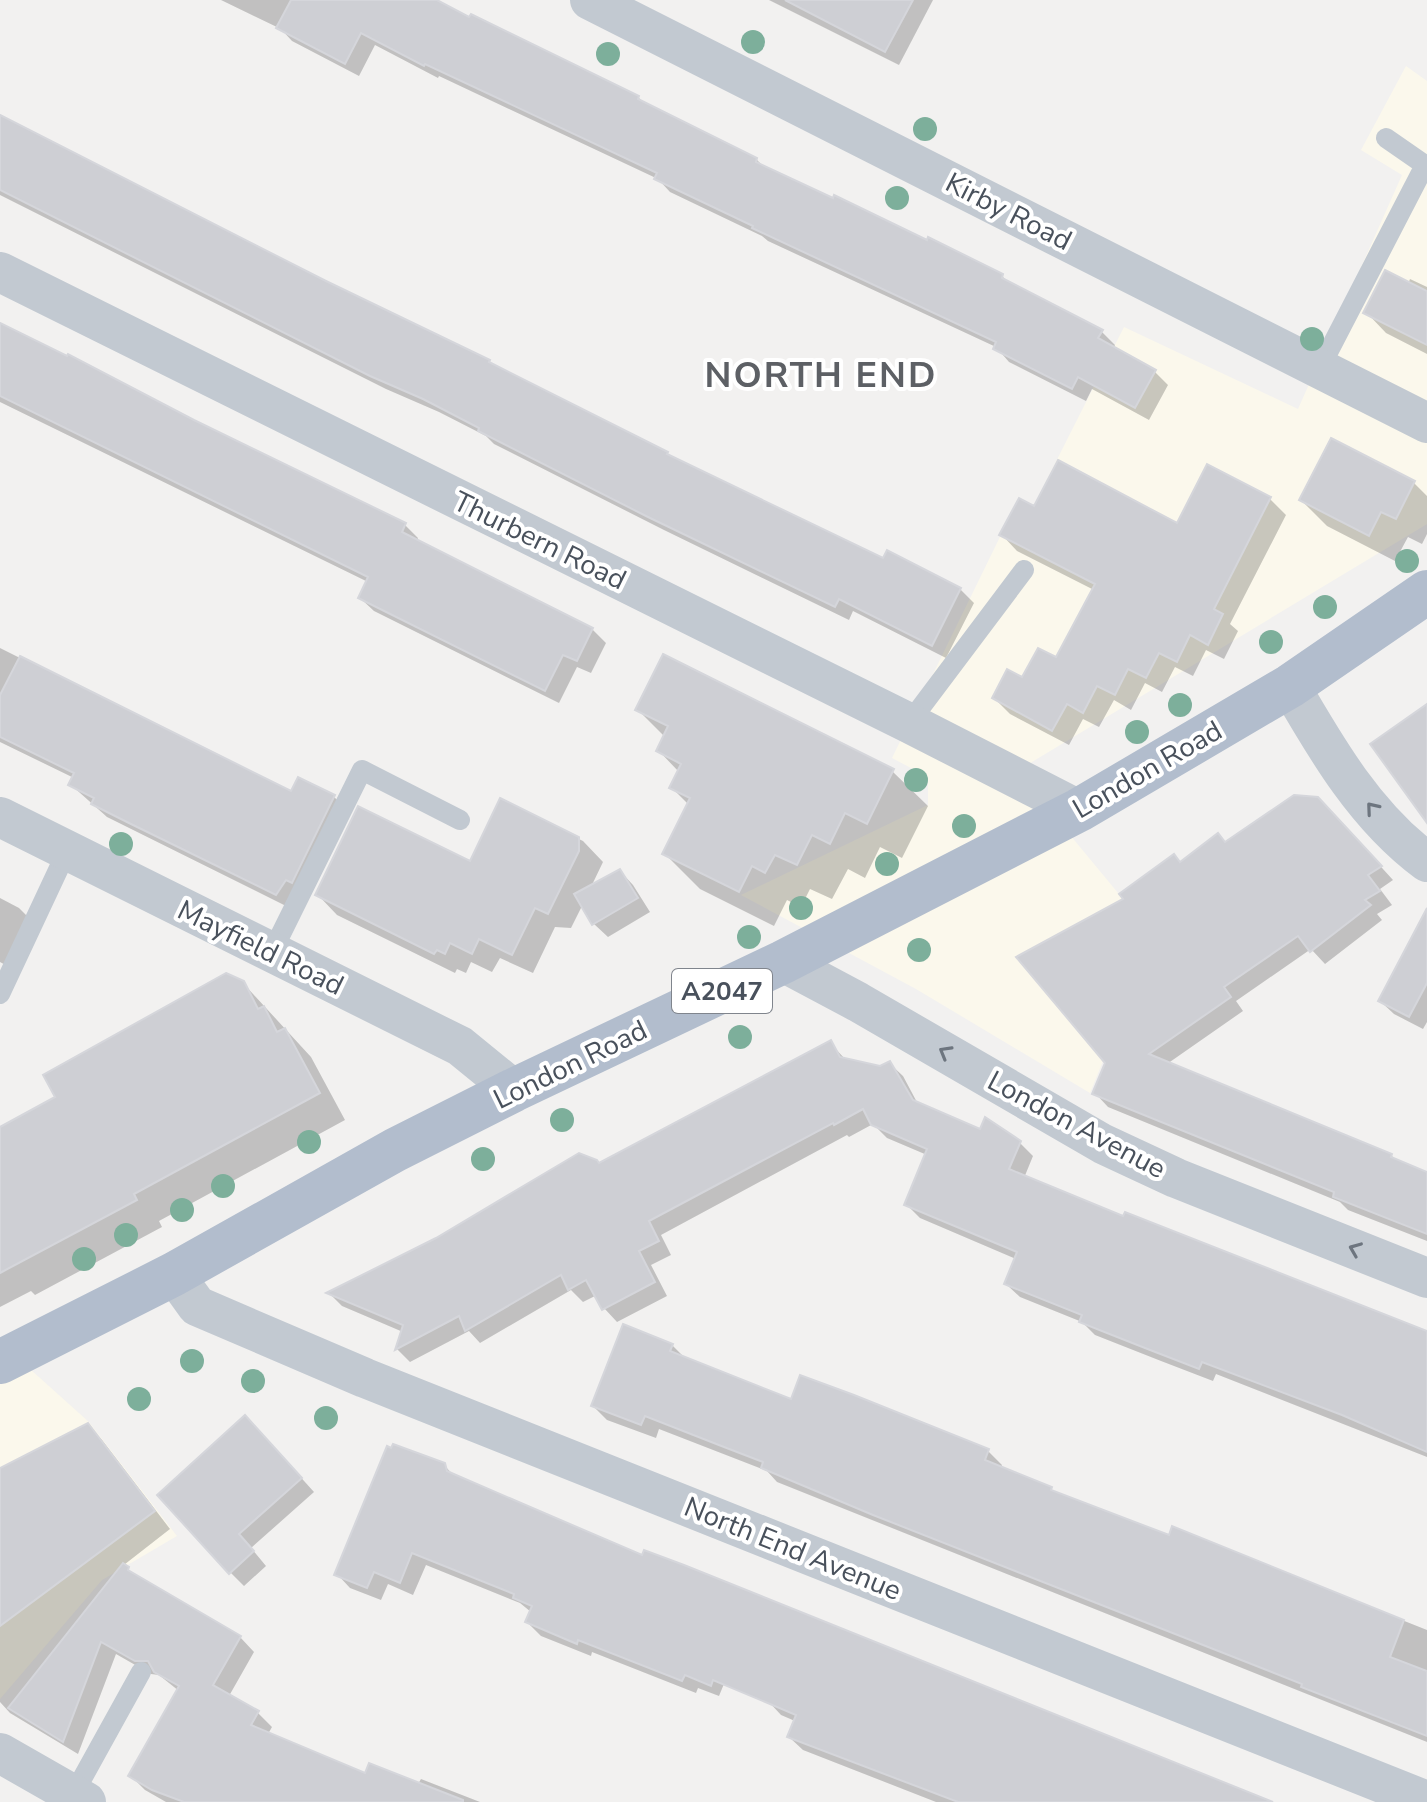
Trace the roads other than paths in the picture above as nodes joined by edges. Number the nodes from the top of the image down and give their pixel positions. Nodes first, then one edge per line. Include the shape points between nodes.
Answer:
1 (590, 0) edge
2 (1386, 138) dead end
3 (0, 272) edge
4 (1320, 368) junction
5 (1427, 423) edge
6 (1024, 570) dead end
7 (1427, 592) edge
8 (1290, 686) junction
9 (909, 723) junction
10 (1079, 810) junction
11 (0, 817) edge
12 (460, 820) dead end
13 (67, 851) junction
14 (1427, 862) edge
15 (272, 952) junction
16 (783, 962) junction
17 (0, 994) edge
18 (514, 1090) junction
19 (174, 1274) junction
20 (1427, 1278) edge
21 (0, 1362) edge
22 (141, 1672) dead end
23 (0, 1753) edge
24 (80, 1798) edge
25 (1427, 1801) edge

1 - 4 street, Kirby Road
2 - 4 lane via 1425,165
3 - 9 street, Thurbern Road
4 - 5 street, Kirby Road
6 - 9 lane
7 - 8 main road, London Road / A2047
8 - 10 main road, London Road / A2047
14 -> 8 street via 1385,824 1336,765
9 - 10 street, Thurbern Road
10 - 16 main road, London Road / A2047
11 - 13 street, Mayfield Road
12 - 15 lane via 362,770
13 - 15 street, Mayfield Road
13 - 17 lane
15 - 18 street, Mayfield Road via 460,1046
16 - 18 main road, London Road / A2047
20 -> 16 street, London Avenue via 1103,1144
18 - 19 main road, London Road / A2047
19 - 21 main road, London Road / A2047
19 - 25 street, North End Avenue via 197,1306 365,1378
22 - 24 lane
23 - 24 street

